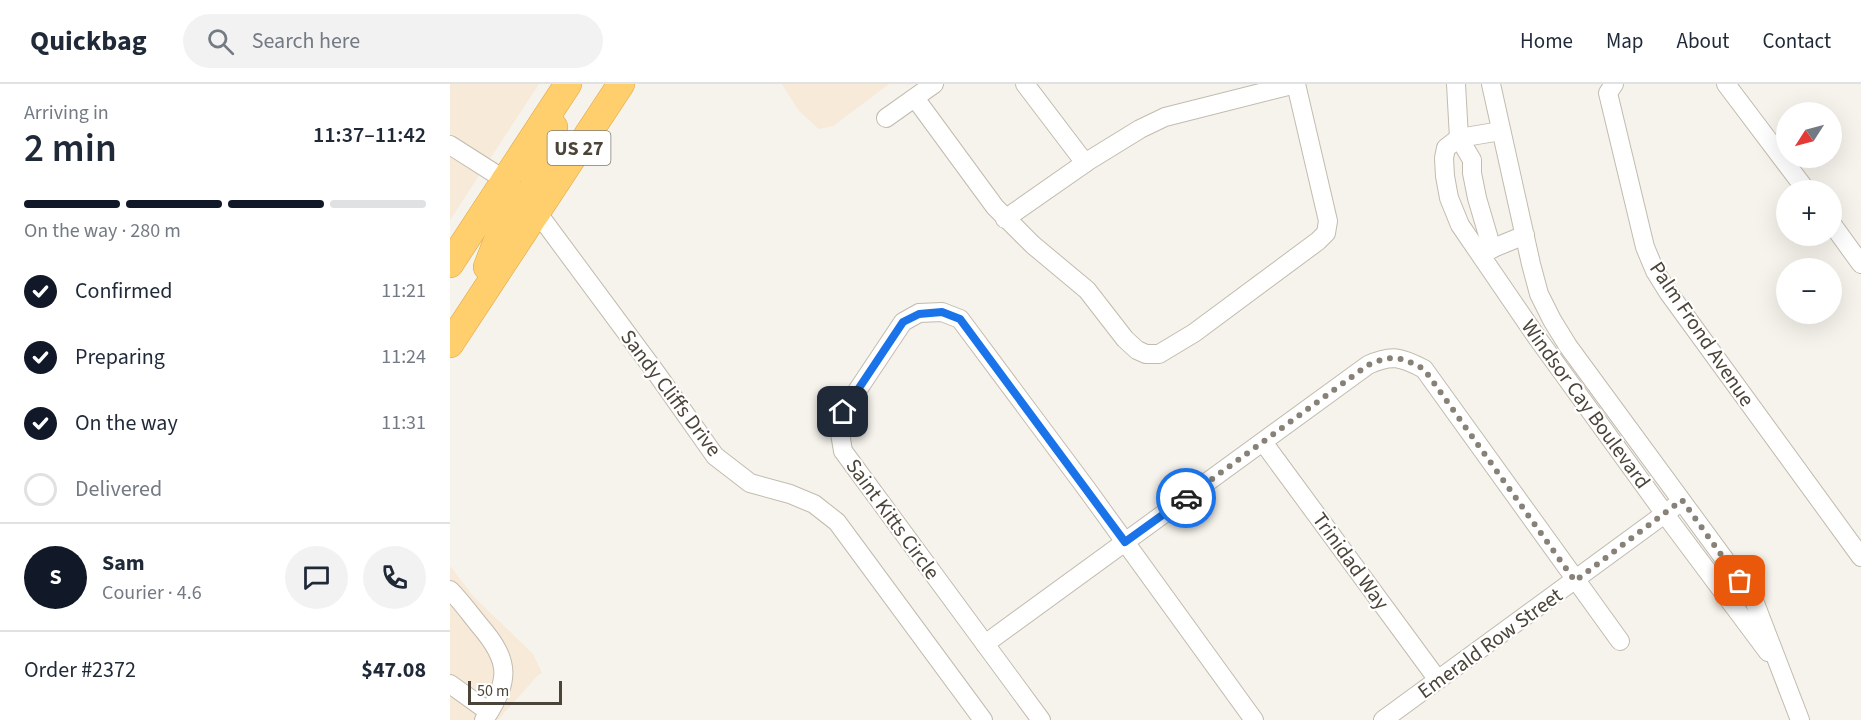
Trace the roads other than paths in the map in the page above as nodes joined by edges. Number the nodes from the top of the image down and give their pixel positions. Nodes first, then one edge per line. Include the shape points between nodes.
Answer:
1 (570, 84) edge
2 (621, 84) edge
3 (934, 84) edge
4 (1025, 84) edge
5 (1296, 84) edge
6 (1456, 84) edge
7 (1491, 84) edge
8 (1614, 84) edge
9 (1726, 84) edge
10 (915, 98) junction
11 (886, 118) dead end
12 (1501, 131) junction
13 (1459, 138) junction
14 (450, 145) edge
15 (1084, 164) junction
16 (505, 180) junction
17 (1798, 180) edge
18 (537, 212) junction
19 (1005, 219) junction
20 (1525, 235) junction
21 (1842, 238) edge
22 (1486, 251) junction
23 (450, 264) edge
24 (1861, 264) edge
25 (468, 316) junction
26 (450, 344) edge
27 (1263, 442) junction
28 (1682, 500) junction
29 (1665, 514) junction
30 (1125, 542) junction
31 (1861, 557) edge
32 (1575, 581) junction
33 (450, 590) edge
34 (1620, 641) dead end
35 (985, 644) junction
36 (1780, 668) junction
37 (1438, 680) junction
38 (450, 684) edge
39 (969, 702) junction
40 (486, 716) edge
41 (974, 720) edge
42 (983, 720) edge
43 (1041, 720) edge
44 (1254, 720) edge
45 (1383, 720) edge
46 (1800, 720) edge

1 - 16 highway, US 27
1 - 18 highway via 532,181
2 - 18 highway, US 27
3 - 10 street
4 - 15 street
5 - 15 street via 1165,117
5 - 19 street via 1328,221 1326,233 1194,333 1159,354 1137,350 1087,290
6 - 13 street, Windsor Cay Boulevard
7 - 12 street, Windsor Cay Boulevard
8 - 31 street, Palm Frond Avenue via 1608,93 1645,247 1655,271
9 - 17 street
10 - 11 street
10 - 19 street
12 - 13 street
12 - 20 street, Windsor Cay Boulevard
13 - 22 street, Windsor Cay Boulevard via 1472,160
13 - 22 street, Windsor Cay Boulevard via 1446,148 1444,158 1449,198 1460,225
14 - 16 street
15 - 19 street
16 - 23 highway, US 27
16 - 25 highway via 511,194 510,207
18 - 25 highway, US 27
18 - 39 street, Sandy Cliffs Drive via 716,456 750,483 814,504 837,522
20 - 22 street
20 - 28 street, Windsor Cay Boulevard via 1539,294 1552,320
21 - 24 street
22 - 29 street, Windsor Cay Boulevard
25 - 26 highway, US 27
27 - 30 street
27 - 32 street via 1368,365 1384,358 1404,358 1424,369
27 - 37 street, Trinidad Way
28 - 29 street, Emerald Row Street
28 - 36 street, Windsor Cay Boulevard via 1753,598
29 - 32 street, Emerald Row Street
29 - 36 street, Windsor Cay Boulevard
30 - 35 street
30 - 35 street, Saint Kitts Circle via 960,319 942,312 919,314 903,322 843,412 843,451
30 - 44 street, Saint Kitts Circle
32 - 34 street
32 - 37 street, Emerald Row Street
33 - 40 street via 492,640 504,665 502,688
35 - 43 street, Saint Kitts Circle
36 - 46 street, Windsor Cay Boulevard
37 - 45 street, Emerald Row Street
38 - 40 street
39 - 41 street, Sandy Cliffs Drive
39 - 42 street, Sandy Cliffs Drive

